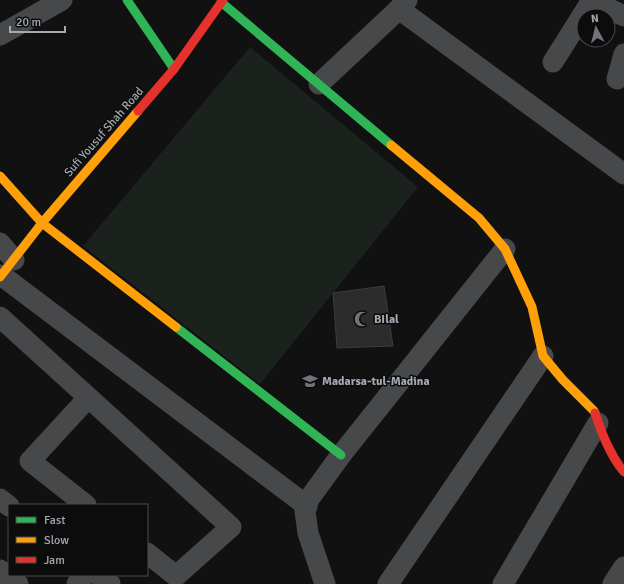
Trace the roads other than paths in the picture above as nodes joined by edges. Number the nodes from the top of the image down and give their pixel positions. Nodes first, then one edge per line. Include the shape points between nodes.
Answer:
1 (62, 0) edge
2 (127, 0) edge
3 (592, 0) edge
4 (222, 1) edge
5 (403, 4) edge
6 (624, 16) edge
7 (0, 35) edge
8 (624, 54) edge
9 (553, 62) dead end
10 (174, 69) junction
11 (617, 79) dead end
12 (319, 84) junction
13 (624, 174) edge
14 (0, 176) edge
15 (42, 223) junction
16 (0, 243) edge
17 (505, 248) junction
18 (5, 271) edge
19 (0, 317) edge
20 (542, 356) junction
21 (88, 398) junction
22 (598, 423) junction
23 (341, 455) junction
24 (624, 472) edge
25 (0, 499) edge
26 (85, 504) edge
27 (8, 505) edge
28 (307, 506) junction
29 (148, 555) edge
30 (624, 566) edge
31 (0, 570) edge
32 (83, 576) edge
33 (99, 576) edge
34 (18, 584) edge
35 (77, 584) edge
36 (110, 584) edge
37 (325, 584) edge
38 (388, 584) edge
39 (503, 584) edge
40 (613, 584) edge

1 - 7 street
2 - 10 street
3 - 6 street
3 - 9 street
4 - 10 street, Sufi Yousuf Shah Road
4 - 12 street
5 - 12 street
5 - 13 street
8 - 11 street
10 - 15 street, Sufi Yousuf Shah Road
12 - 17 street via 478,218
14 - 15 street
15 - 18 street, Sufi Yousuf Shah Road
15 - 23 street
16 - 18 street
17 - 20 street via 532,308
17 - 23 street
18 - 28 street
19 - 21 street
20 - 22 street via 594,411
20 - 38 street
21 - 26 street via 30,461
21 - 29 street via 231,527 176,576
22 - 24 street via 604,440
22 - 39 street
23 - 28 street via 309,498
25 - 27 street
28 - 37 street via 305,512 308,534
30 - 40 street
31 - 34 street
32 - 35 street
33 - 36 street

